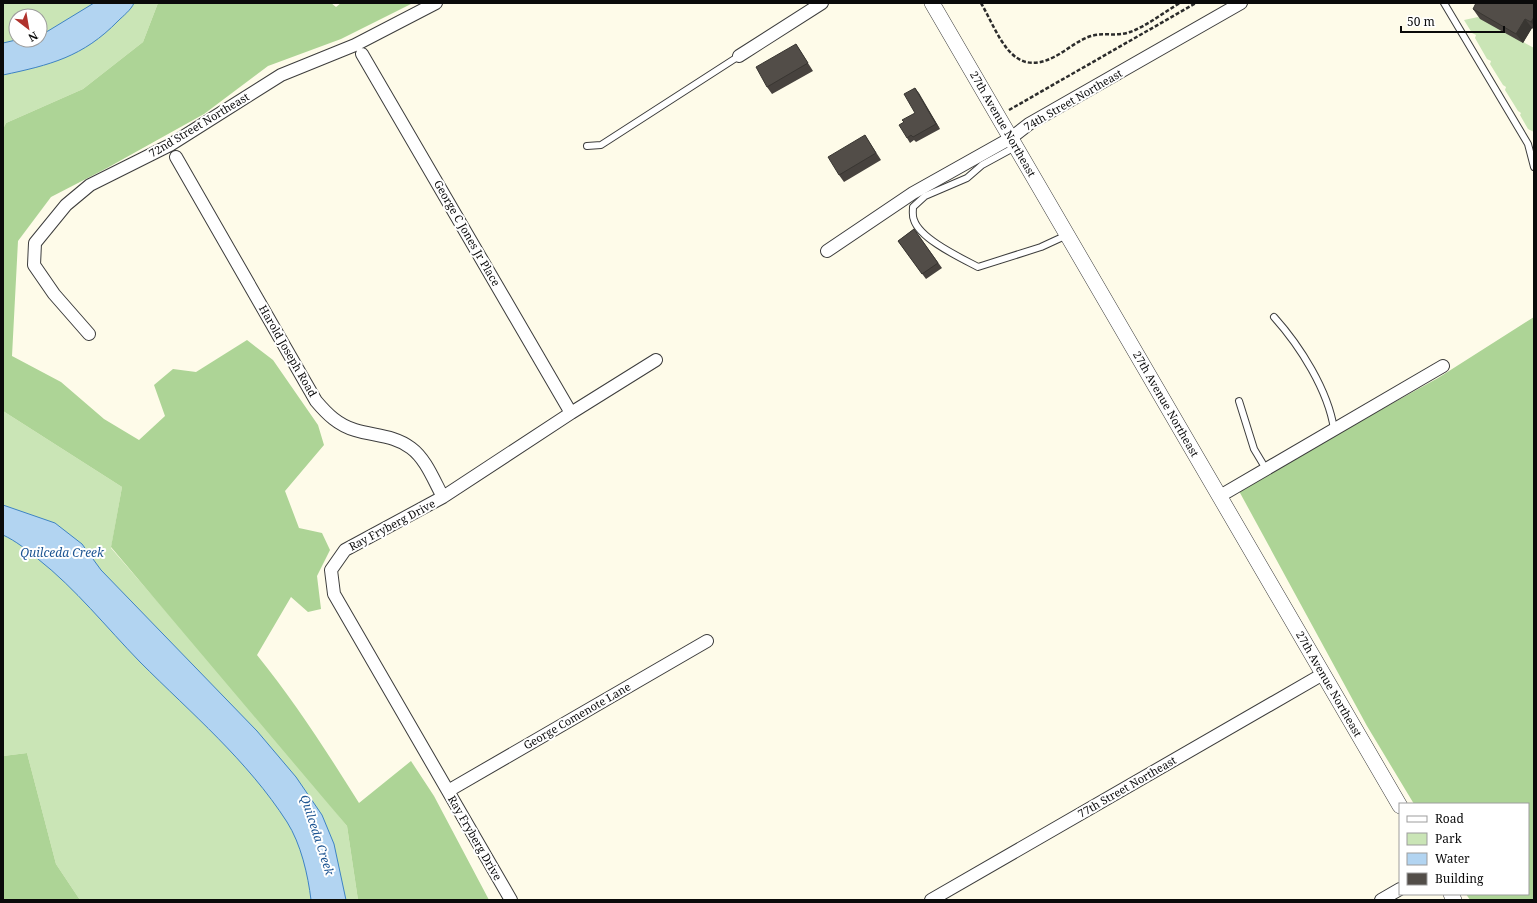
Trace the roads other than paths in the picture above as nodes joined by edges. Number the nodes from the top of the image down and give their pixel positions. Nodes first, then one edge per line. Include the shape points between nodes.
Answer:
1 (436, 3) edge
2 (822, 3) edge
3 (932, 3) edge
4 (1240, 3) edge
5 (1444, 3) edge
6 (362, 54) dead end
7 (740, 56) joint
8 (1013, 143) junction
9 (1531, 145) edge
10 (587, 146) dead end
11 (176, 157) dead end
12 (1534, 167) edge
13 (1067, 235) junction
14 (827, 251) dead end
15 (1274, 317) dead end
16 (89, 334) dead end
17 (656, 360) dead end
18 (1443, 366) dead end
19 (1239, 401) dead end
20 (571, 412) junction
21 (1334, 429) junction
22 (1266, 469) junction
23 (1220, 496) junction
24 (443, 497) junction
25 (707, 640) dead end
26 (1323, 674) junction
27 (448, 791) junction
28 (1399, 804) edge
29 (1399, 890) edge
30 (511, 900) edge
31 (931, 900) edge
32 (1380, 900) edge

1 - 16 street, 72nd Street Northeast via 355,45 280,75 170,145 90,185 66,205 35,243 34,265 54,294
2 - 7 street
3 - 8 street, 27th Avenue Northeast
4 - 8 street, 74th Street Northeast via 1030,124
5 - 9 lane
6 - 20 street, George C Jones Jr Place
7 - 10 lane via 601,145
8 - 13 street, 27th Avenue Northeast
8 - 13 lane via 967,178 925,196 913,207 914,220 938,245 978,267 1041,247
8 - 14 street, 74th Street Northeast via 913,193
9 - 12 lane
11 - 24 street, Harold Joseph Road via 316,401 328,416 342,425 397,440 412,448 422,460
13 - 23 street, 27th Avenue Northeast
15 - 21 lane via 1311,368 1327,400
17 - 20 street, Ray Fryberg Drive
18 - 21 street
19 - 22 lane via 1254,449
20 - 24 street, Ray Fryberg Drive
21 - 22 street
22 - 23 street
23 - 26 street, 27th Avenue Northeast
24 - 27 street, Ray Fryberg Drive via 345,550 331,570 334,594
25 - 27 street, George Comenote Lane
26 - 28 street, 27th Avenue Northeast
26 - 31 street, 77th Street Northeast
27 - 30 street, Ray Fryberg Drive
29 - 32 street

